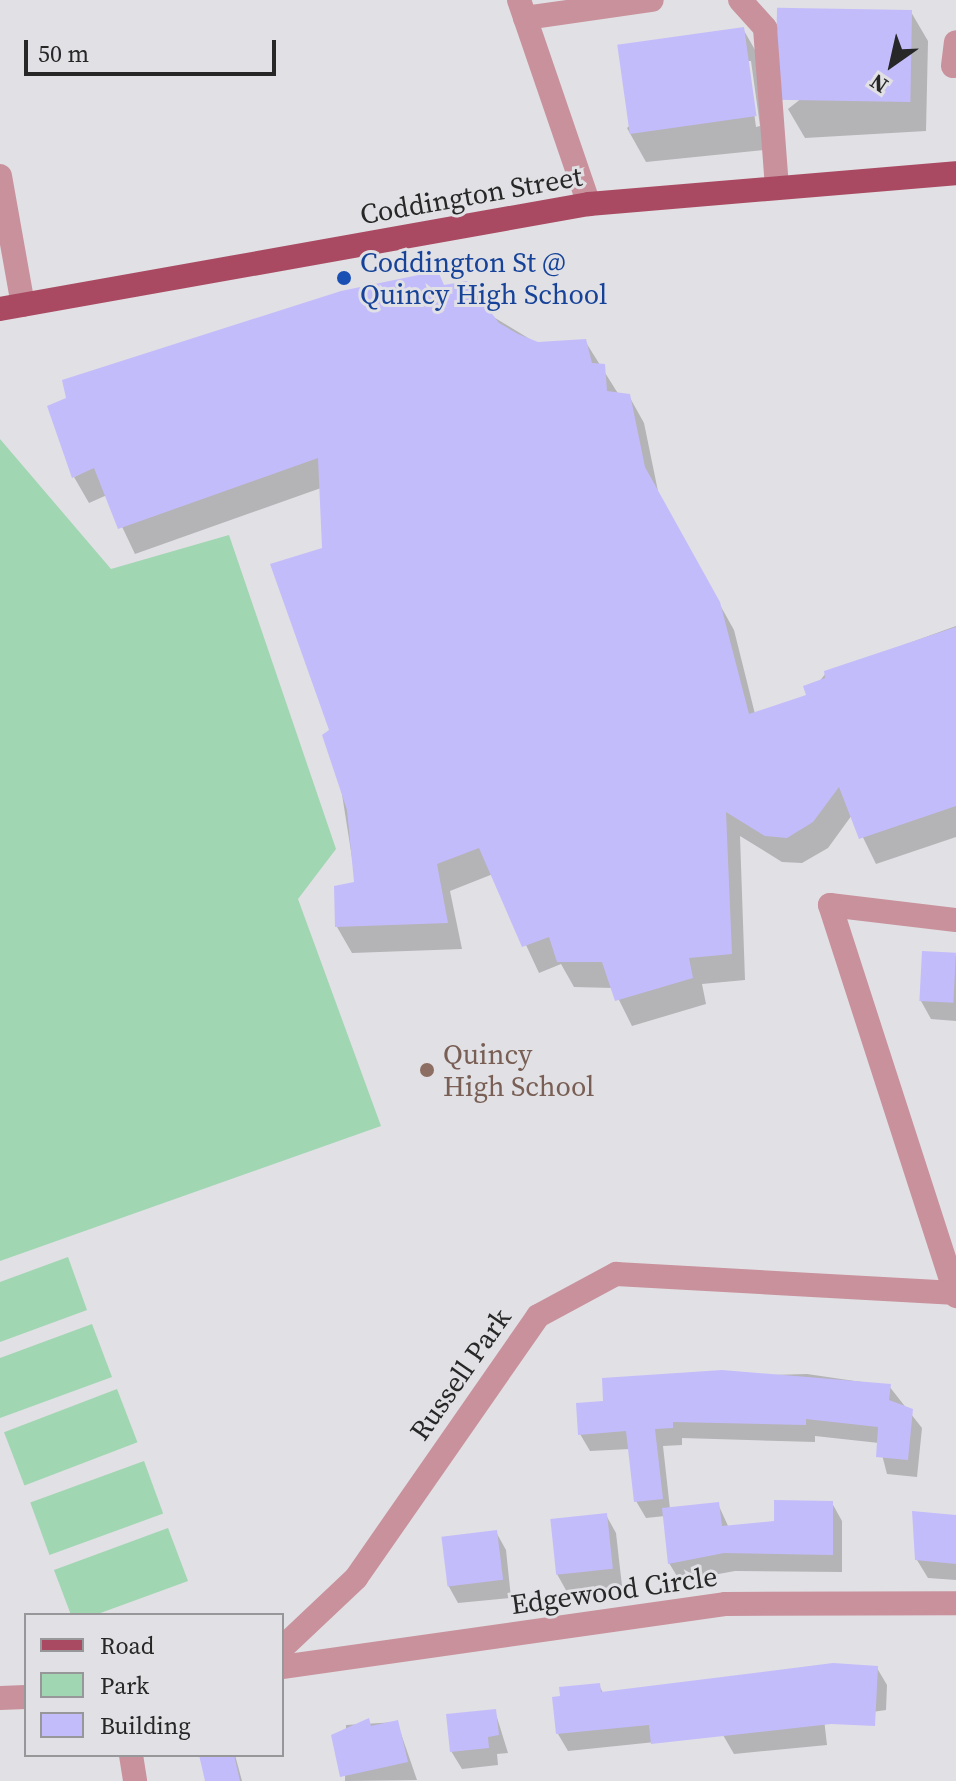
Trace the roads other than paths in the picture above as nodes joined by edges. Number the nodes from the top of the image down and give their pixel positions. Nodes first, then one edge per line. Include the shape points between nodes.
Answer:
1 (652, 0) edge
2 (740, 0) edge
3 (522, 9) edge
4 (956, 173) edge
5 (0, 176) edge
6 (777, 188) junction
7 (589, 204) junction
8 (11, 307) edge
9 (956, 920) edge
10 (956, 1294) edge
11 (956, 1603) edge
12 (284, 1646) edge
13 (284, 1667) edge
14 (24, 1697) edge
15 (0, 1698) edge
16 (131, 1757) edge
17 (135, 1781) edge

1 - 3 street
2 - 6 street via 765,28
3 - 7 street
4 - 6 main road, Coddington Street
5 - 8 street
6 - 7 main road, Coddington Street
7 - 8 main road, Coddington Street
9 - 10 street via 830,905
10 - 12 street, Russell Park via 616,1274 538,1316 356,1578
11 - 13 street, Edgewood Circle via 725,1604
14 - 15 street
16 - 17 street

